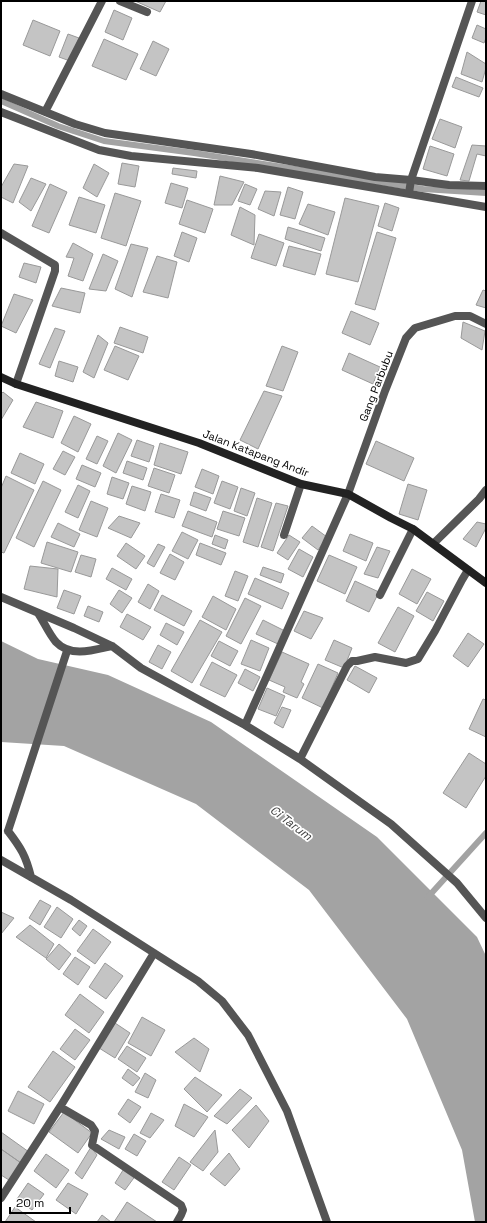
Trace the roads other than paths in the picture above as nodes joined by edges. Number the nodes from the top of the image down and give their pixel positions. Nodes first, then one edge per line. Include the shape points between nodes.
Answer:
1 (102, 1) edge
2 (120, 1) edge
3 (472, 1) edge
4 (147, 12) dead end
5 (1, 94) edge
6 (1, 112) edge
7 (45, 112) junction
8 (486, 186) edge
9 (410, 187) junction
10 (486, 208) edge
11 (1, 233) edge
12 (486, 324) edge
13 (1, 378) edge
14 (16, 384) junction
15 (301, 484) junction
16 (486, 490) edge
17 (348, 494) junction
18 (413, 529) junction
19 (284, 535) dead end
20 (434, 543) junction
21 (468, 570) junction
22 (486, 583) edge
23 (380, 595) dead end
24 (1, 597) edge
25 (38, 613) junction
26 (112, 646) junction
27 (68, 651) junction
28 (245, 725) junction
29 (300, 759) junction
30 (5, 832) edge
31 (1, 860) edge
32 (31, 877) junction
33 (486, 918) edge
34 (154, 953) junction
35 (60, 1107) junction
36 (1, 1198) edge
37 (177, 1222) edge
38 (327, 1222) edge

1 - 7 street
2 - 4 street
3 - 9 street
5 - 7 street
6 - 9 street via 99,150 130,156 258,168
7 - 9 street via 105,133 251,154 375,177
8 - 9 street
9 - 10 street via 440,200
11 - 14 street via 55,266
12 - 17 street, Gang Parbubu via 470,316 455,316 415,328 406,338
13 - 14 street, Jalan Katapang Andir
14 - 15 street, Jalan Katapang Andir via 199,443
15 - 17 street, Jalan Katapang Andir
15 - 19 street
16 - 20 street
17 - 18 street, Jalan Katapang Andir
17 - 28 street, Gang Parbubu
18 - 20 street, Jalan Katapang Andir
18 - 23 street
20 - 21 street, Jalan Katapang Andir
21 - 22 street, Jalan Katapang Andir
21 - 29 street via 418,659 406,663 375,657 352,661 347,666
24 - 25 street
25 - 26 street
25 - 27 street via 56,642
26 - 27 street
26 - 28 street via 141,668
27 - 30 street
28 - 29 street
29 - 33 street via 391,824 457,884
30 - 32 street via 22,849
31 - 32 street
32 - 34 street
34 - 35 street
34 - 38 street via 198,981 222,1001 248,1035 287,1111
35 - 36 street
35 - 37 street via 91,1125 95,1131 92,1145 181,1204 183,1210

